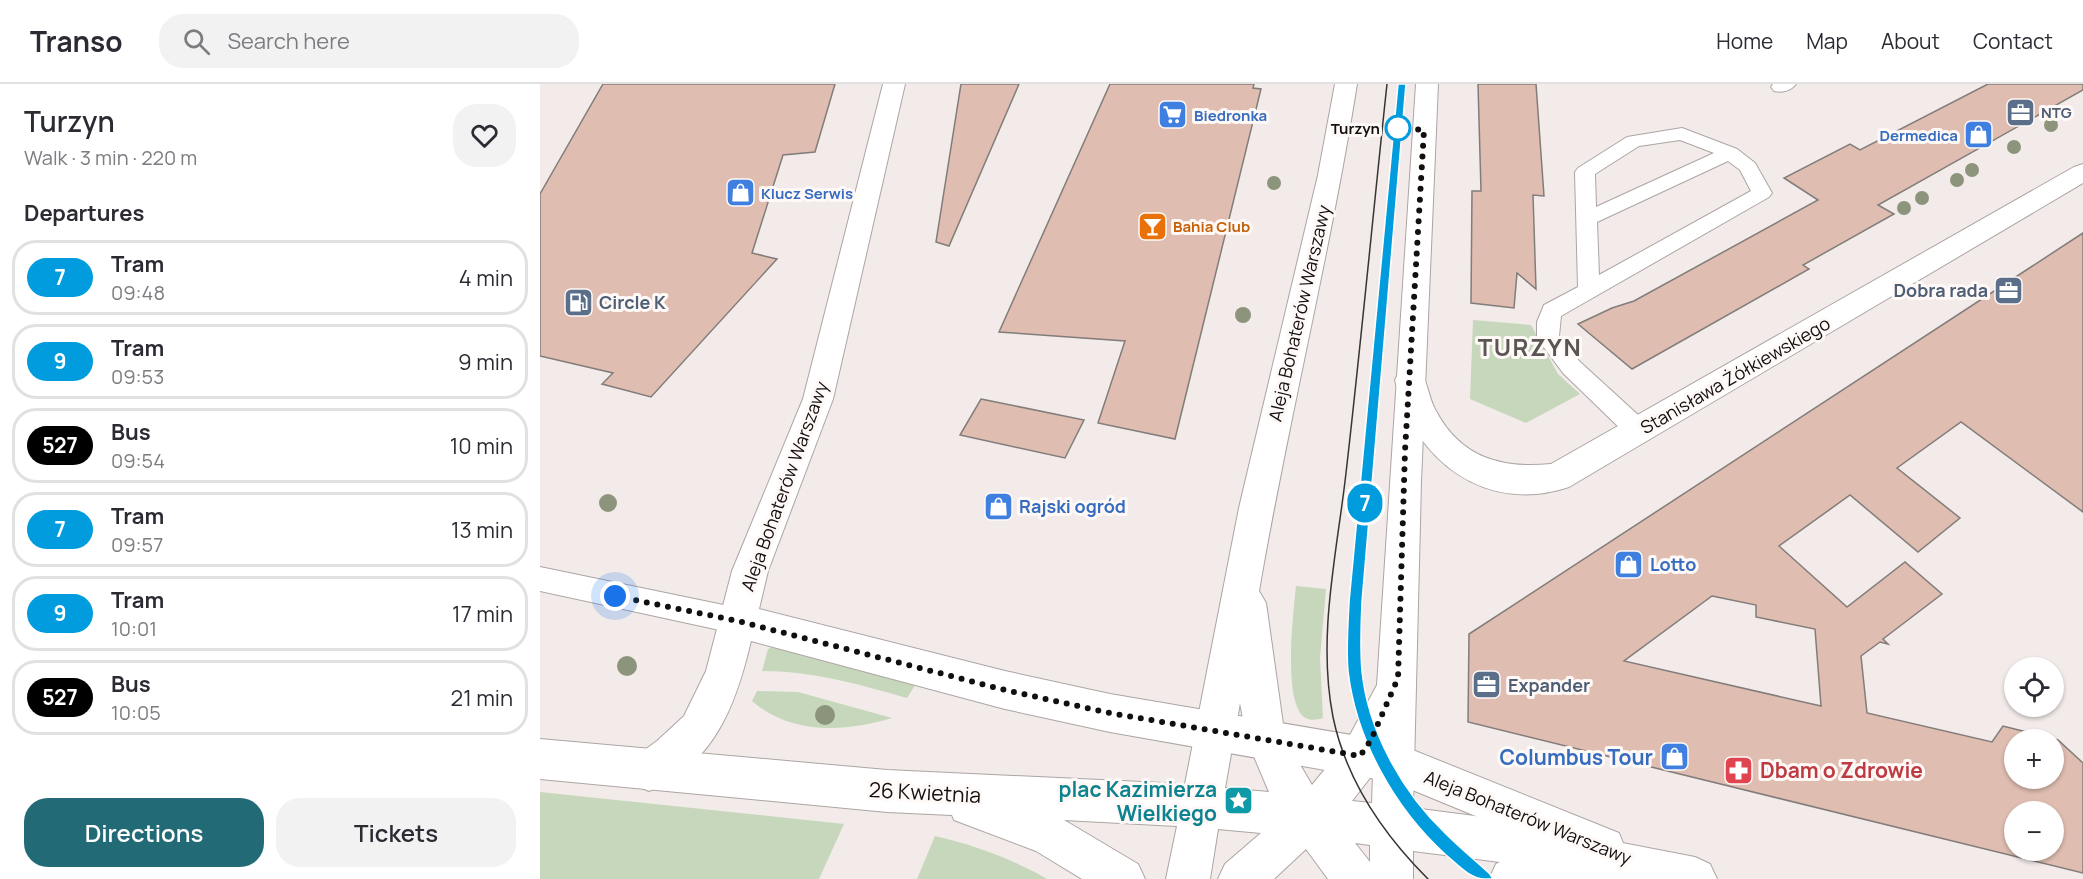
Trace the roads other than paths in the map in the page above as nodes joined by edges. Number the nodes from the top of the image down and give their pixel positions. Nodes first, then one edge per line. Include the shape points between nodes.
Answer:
1 (894, 84) edge
2 (1346, 84) edge
3 (1426, 84) edge
4 (1730, 153) junction
5 (2083, 172) edge
6 (1587, 219) junction
7 (1589, 290) junction
8 (1410, 380) junction
9 (1639, 431) junction
10 (1247, 556) junction
11 (540, 579) edge
12 (738, 621) junction
13 (1215, 731) junction
14 (1266, 740) junction
15 (540, 759) edge
16 (1377, 759) junction
17 (649, 771) junction
18 (938, 794) junction
19 (1201, 806) junction
20 (1311, 817) junction
21 (1391, 825) junction
22 (1677, 875) edge
23 (1123, 879) edge
24 (1188, 879) edge
25 (1240, 879) edge
26 (1356, 879) edge
27 (1391, 879) edge
28 (1511, 879) edge

1 - 12 street, Aleja Bohaterów Warszawy via 818,399 750,571
2 - 10 street, Aleja Bohaterów Warszawy via 1330,175
3 - 8 street
4 - 6 lane
4 - 6 lane via 1682,134 1634,141 1585,172
4 - 7 lane via 1748,167 1762,194
5 - 9 street, Stanisława Żółkiewskiego
6 - 7 lane
7 - 9 lane via 1552,311 1548,338 1571,367
8 - 9 street, Stanisława Żółkiewskiego via 1417,408 1436,438 1461,460 1501,478 1557,477
8 - 16 street via 1398,678
10 - 13 street, Aleja Bohaterów Warszawy
10 - 14 street
11 - 12 lane
12 - 13 street via 1005,690
12 - 17 street via 725,671 704,721 689,741
13 - 14 street
13 - 19 street, Aleja Bohaterów Warszawy
14 - 16 street, Aleja Bohaterów Warszawy
14 - 20 street via 1275,762
15 - 17 street, 26 Kwietnia
16 - 20 street
16 - 21 street
16 - 22 street, Aleja Bohaterów Warszawy
17 - 18 street, 26 Kwietnia
18 - 19 street, 26 Kwietnia
18 - 23 street via 1049,835
19 - 20 street
19 - 24 street, Aleja Bohaterów Warszawy
20 - 21 street
20 - 25 street
20 - 26 street
21 - 22 street via 1498,840
21 - 27 street
22 - 28 street

